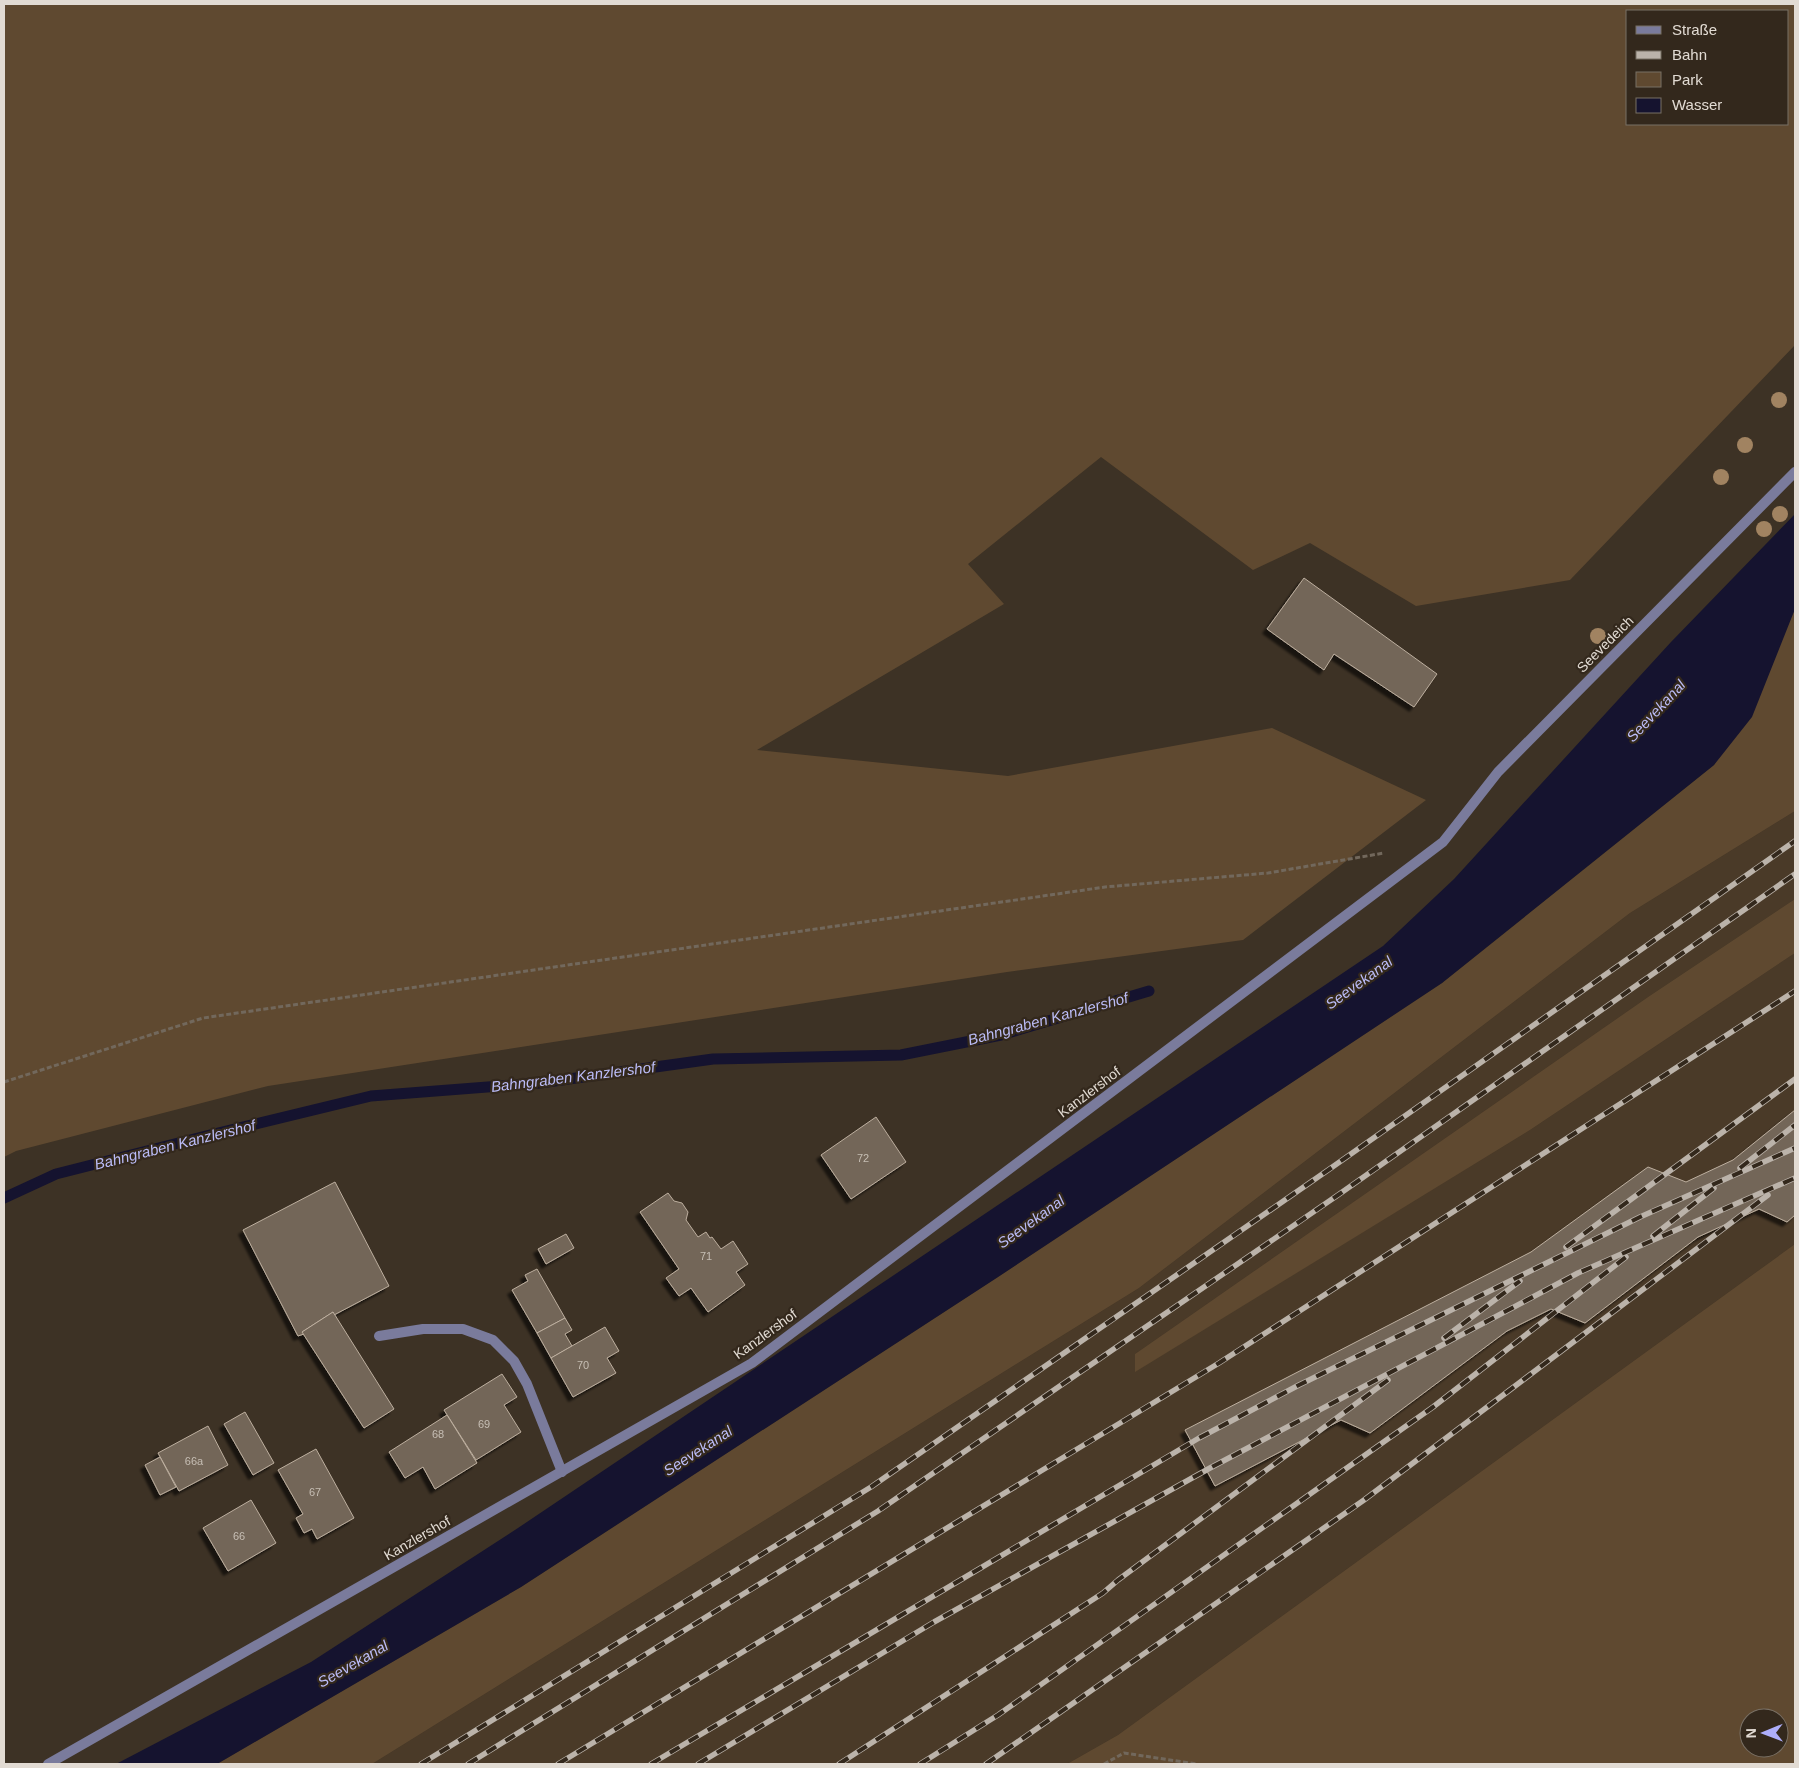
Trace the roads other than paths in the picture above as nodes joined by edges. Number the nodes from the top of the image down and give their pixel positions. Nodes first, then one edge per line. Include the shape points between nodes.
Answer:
1 (1795, 472) edge
2 (1443, 842) joint
3 (379, 1336) dead end
4 (562, 1472) junction
5 (48, 1764) edge

1 - 2 street, Seevedeich via 1498,772
2 - 4 street, Kanzlershof via 752,1363
3 - 4 street via 423,1329 463,1329 493,1340 514,1360 527,1384
4 - 5 street, Kanzlershof

